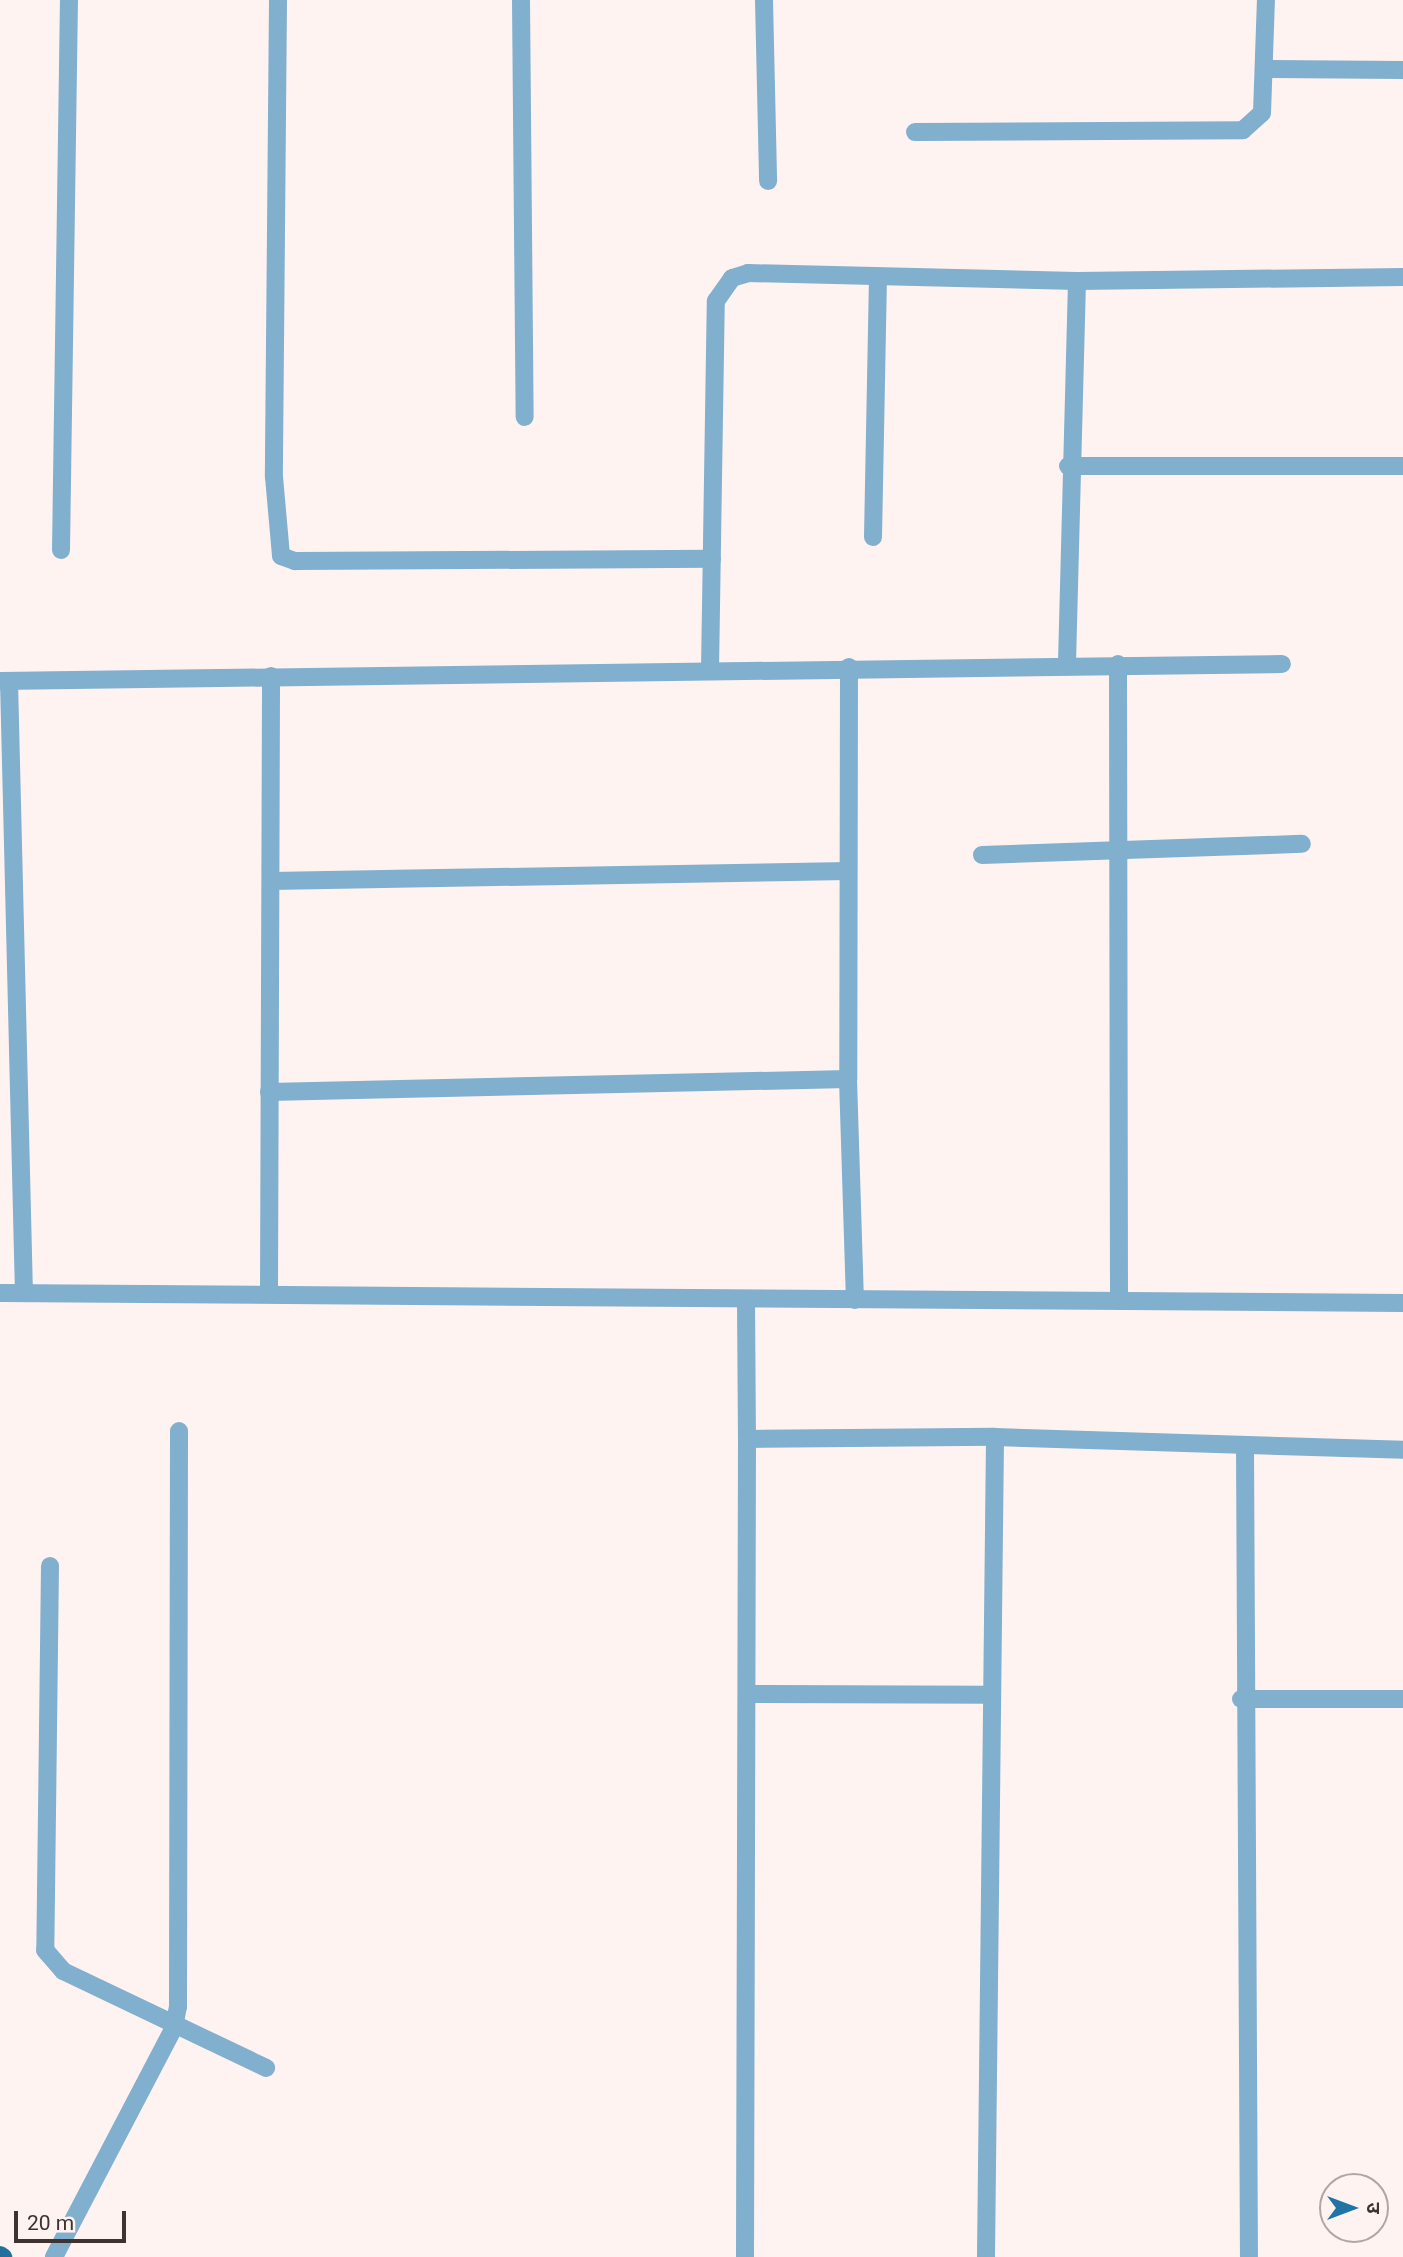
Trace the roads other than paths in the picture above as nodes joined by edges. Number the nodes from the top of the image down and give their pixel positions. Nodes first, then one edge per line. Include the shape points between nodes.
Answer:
1 (69, 0) edge
2 (278, 0) edge
3 (521, 0) edge
4 (764, 0) edge
5 (1266, 0) edge
6 (1264, 69) junction
7 (1403, 70) edge
8 (915, 132) dead end
9 (768, 181) dead end
10 (878, 277) junction
11 (1403, 277) edge
12 (1077, 281) junction
13 (525, 417) dead end
14 (1068, 466) junction
15 (1403, 466) edge
16 (873, 537) dead end
17 (61, 550) dead end
18 (712, 559) junction
19 (1067, 663) junction
20 (1118, 664) junction
21 (1282, 664) dead end
22 (849, 667) junction
23 (710, 670) junction
24 (271, 676) junction
25 (4, 681) edge
26 (1302, 844) dead end
27 (1118, 850) junction
28 (982, 855) dead end
29 (848, 871) junction
30 (271, 881) junction
31 (848, 1079) junction
32 (269, 1092) junction
33 (0, 1293) edge
34 (24, 1293) junction
35 (269, 1293) junction
36 (746, 1300) junction
37 (855, 1300) junction
38 (1119, 1301) junction
39 (1403, 1303) edge
40 (178, 1431) dead end
41 (995, 1437) junction
42 (747, 1439) junction
43 (1245, 1445) junction
44 (1403, 1450) edge
45 (50, 1566) dead end
46 (750, 1694) junction
47 (989, 1695) junction
48 (1241, 1699) junction
49 (1403, 1699) edge
50 (175, 2020) junction
51 (266, 2068) dead end
52 (54, 2257) edge
53 (746, 2257) edge
54 (986, 2257) edge
55 (1249, 2257) edge

1 - 17 street
2 - 18 street via 274,477 281,556 295,561
3 - 13 street
4 - 9 street
5 - 6 street
6 - 7 street
6 - 8 street via 1262,113 1243,130
10 - 12 street
10 - 16 street
10 - 18 street via 748,273 722,285 716,301
11 - 12 street
12 - 14 street
14 - 15 street
14 - 19 street
18 - 23 street
19 - 20 street
19 - 22 street
20 - 21 street
20 - 27 street
22 - 23 street
22 - 29 street
23 - 24 street
24 - 25 street
24 - 30 street
25 - 34 street
26 - 27 street
27 - 28 street
27 - 38 street
29 - 30 street
29 - 31 street
30 - 32 street
31 - 32 street
31 - 37 street
32 - 35 street
33 - 34 street
34 - 35 street
35 - 36 street
36 - 37 street
36 - 42 street
37 - 38 street
38 - 39 street
40 - 50 street
41 - 42 street
41 - 43 street
41 - 47 street
42 - 46 street
43 - 44 street
43 - 48 street
45 - 50 street via 45,1950 62,1971
46 - 47 street
46 - 53 street
47 - 54 street
48 - 49 street
48 - 55 street
50 - 51 street
50 - 52 street

